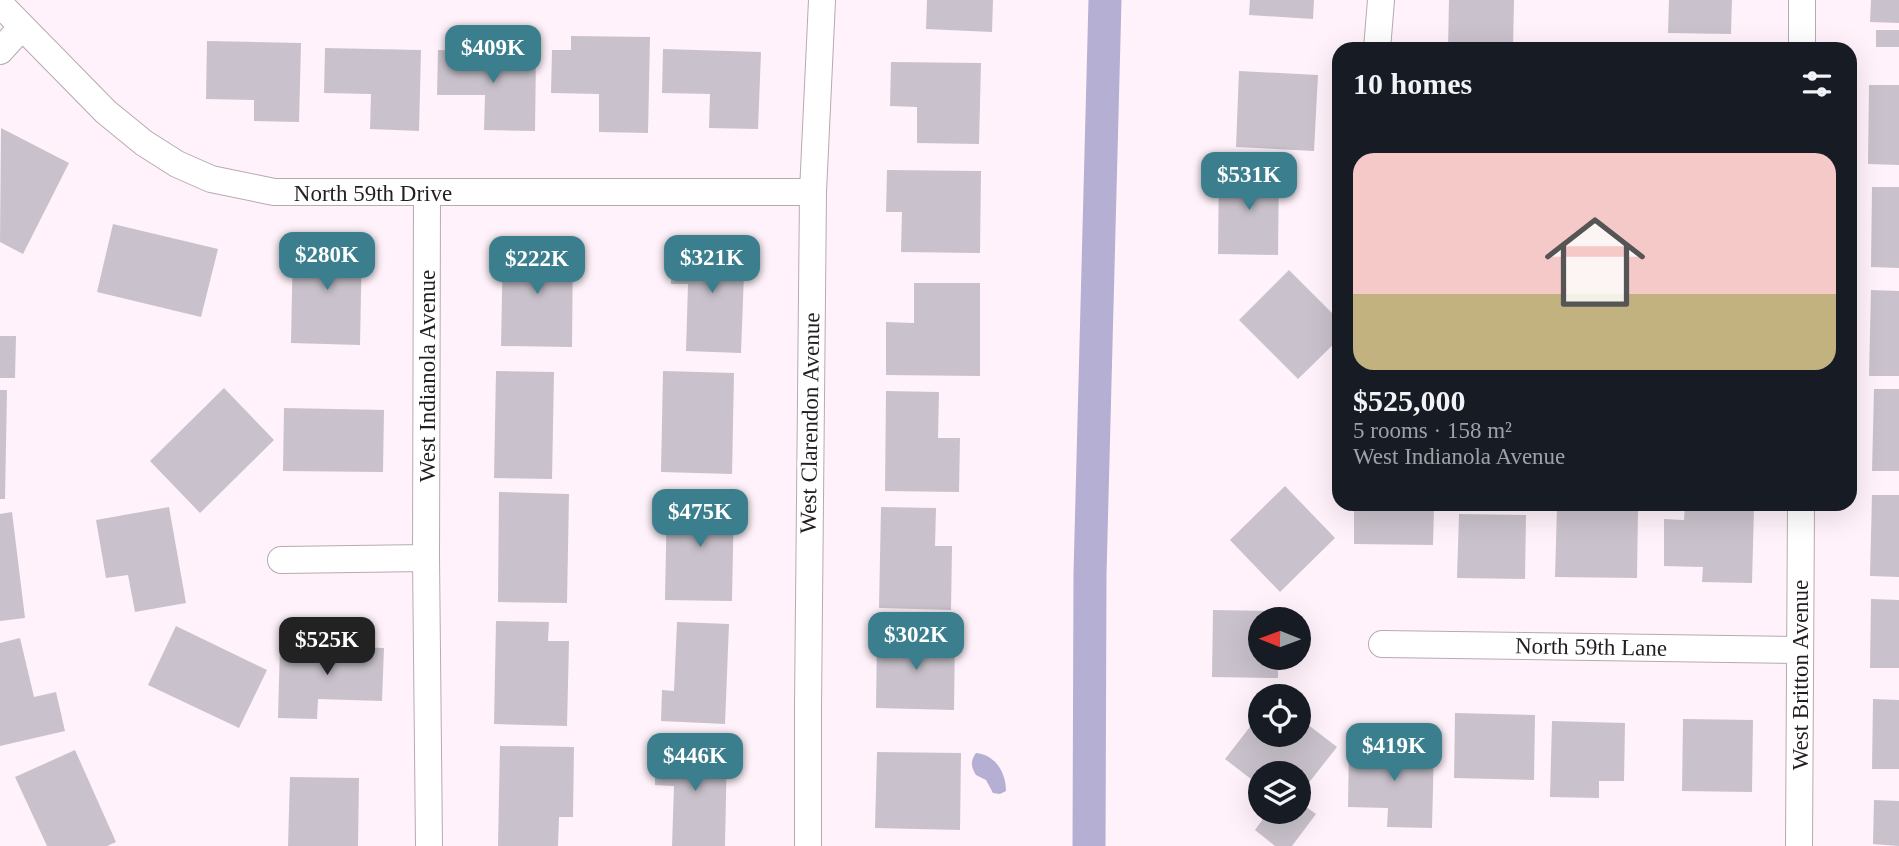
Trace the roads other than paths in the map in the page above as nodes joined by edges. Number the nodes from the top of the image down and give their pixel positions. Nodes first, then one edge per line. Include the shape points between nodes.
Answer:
1 (822, 0) edge
2 (1381, 0) edge
3 (1802, 0) edge
4 (0, 4) edge
5 (23, 27) junction
6 (1378, 42) edge
7 (1802, 42) edge
8 (0, 51) edge
9 (813, 192) junction
10 (427, 193) junction
11 (1801, 511) edge
12 (426, 558) junction
13 (281, 560) dead end
14 (1382, 644) dead end
15 (1800, 650) junction
16 (429, 846) edge
17 (808, 846) edge
18 (1799, 846) edge

1 - 9 street, West Clarendon Avenue
2 - 6 street
3 - 7 street
4 - 5 street, North 59th Drive
5 - 8 street
5 - 10 street, North 59th Drive via 125,128 177,164 211,179 274,192
9 - 10 street, North 59th Drive
9 - 17 street, West Clarendon Avenue
10 - 12 street, West Indianola Avenue
11 - 15 street, West Britton Avenue
12 - 13 street
12 - 16 street, West Indianola Avenue
14 - 15 street, North 59th Lane
15 - 18 street, West Britton Avenue

